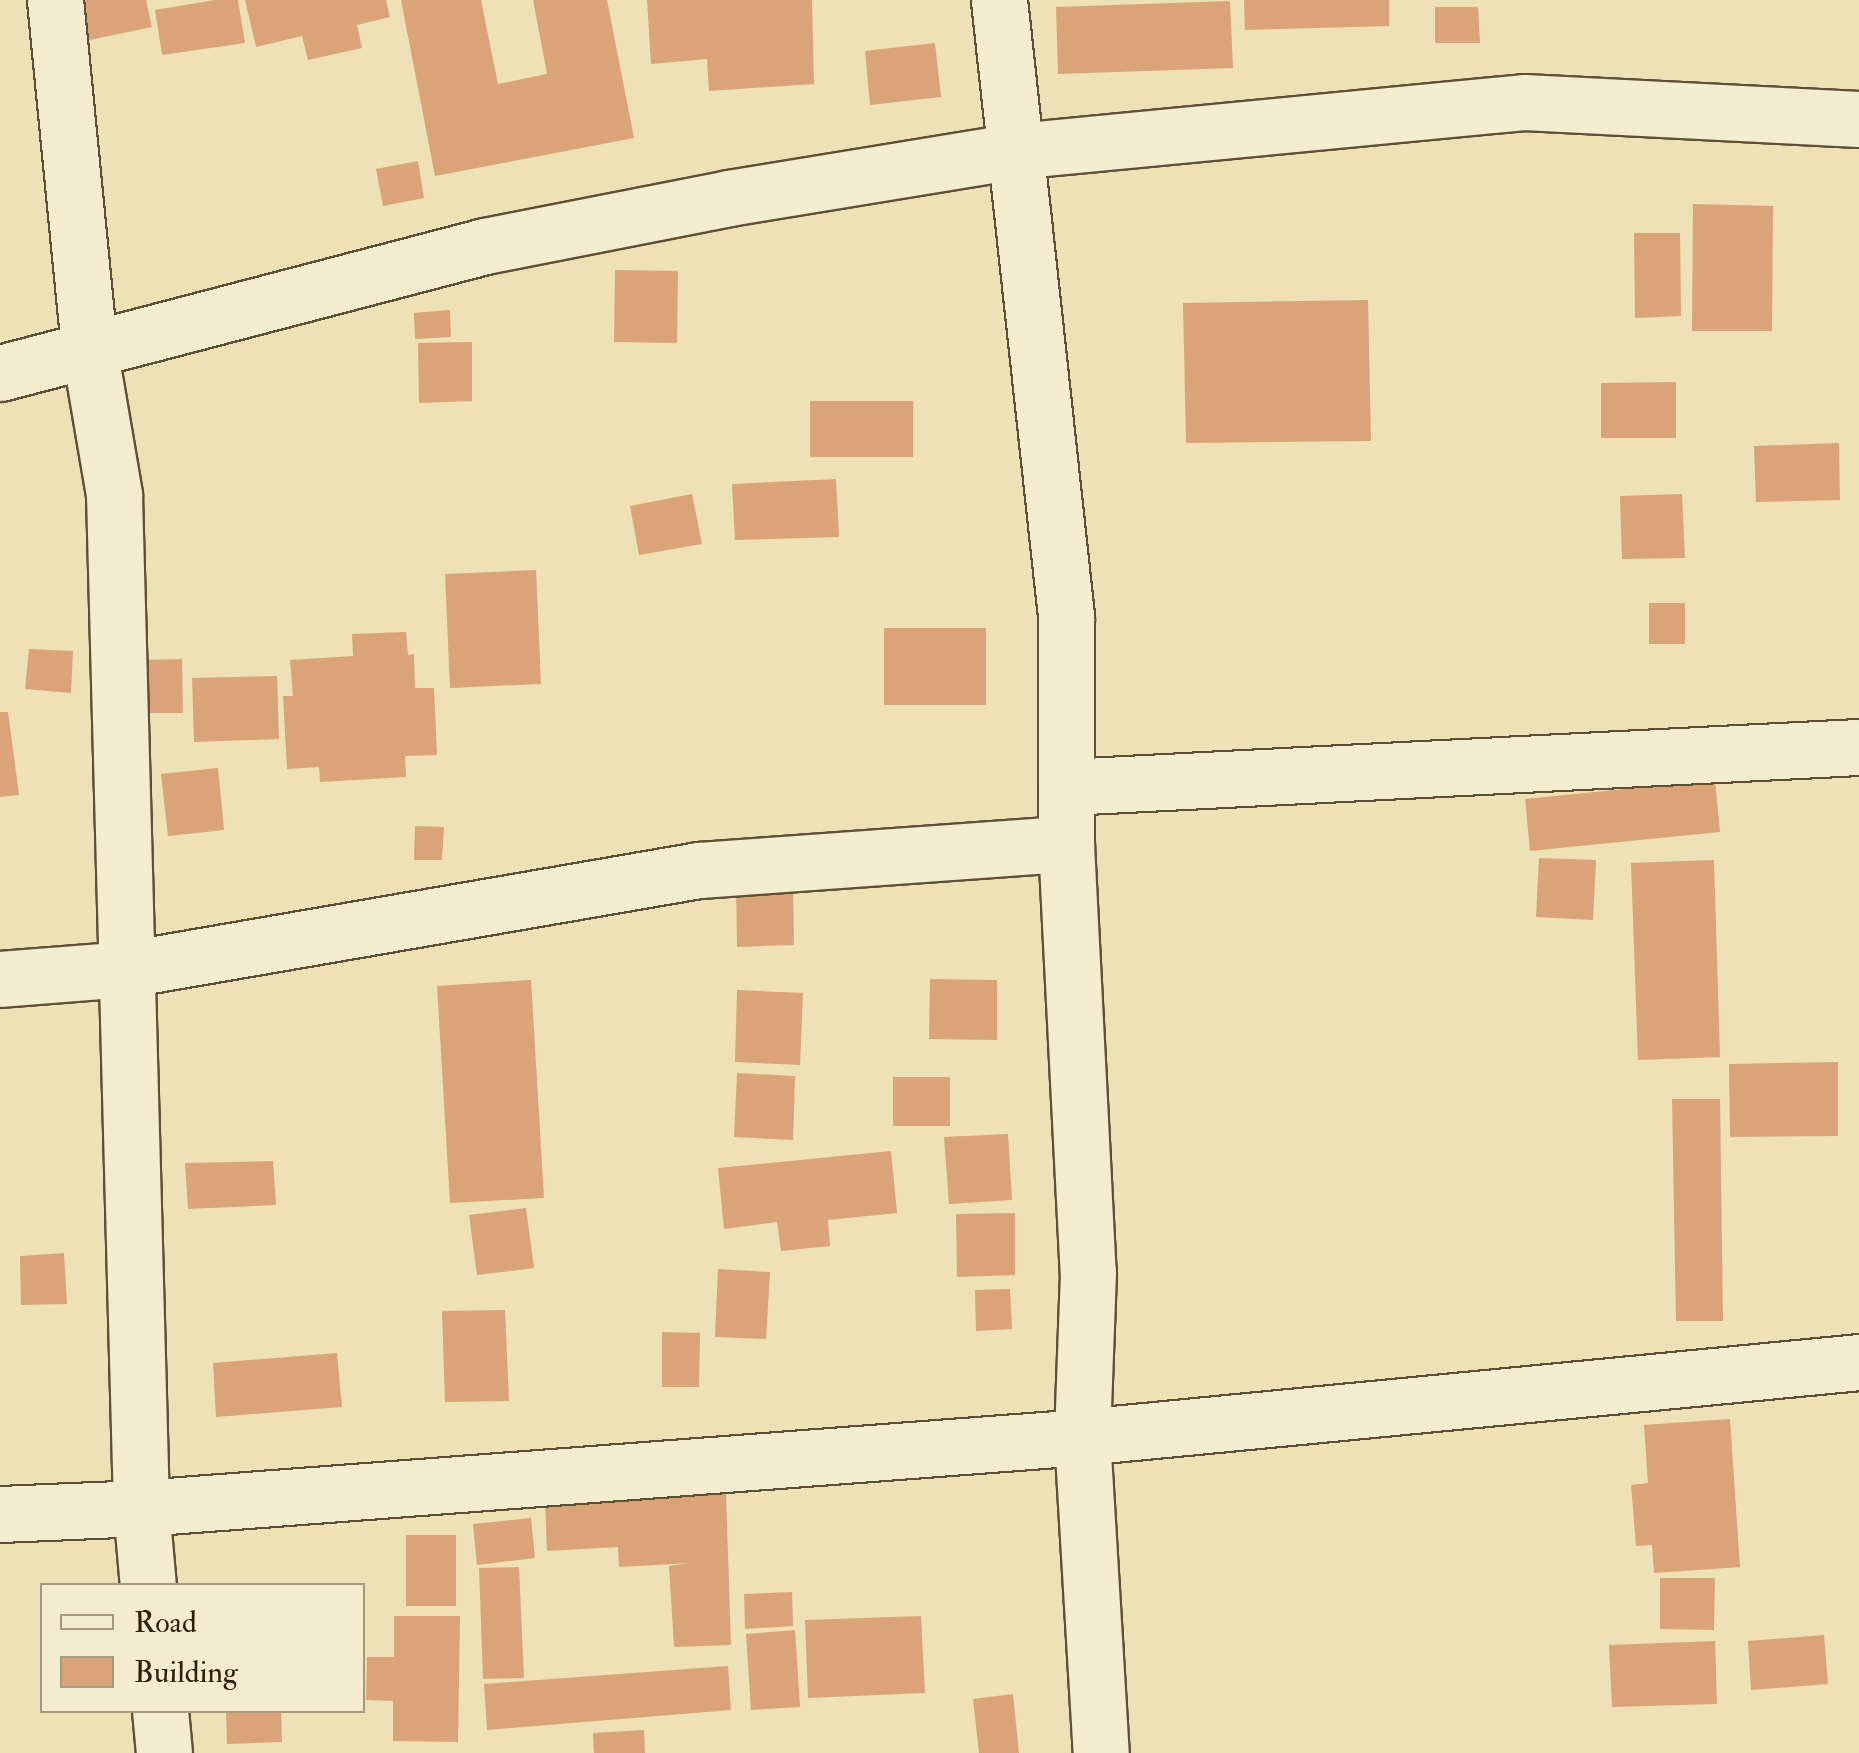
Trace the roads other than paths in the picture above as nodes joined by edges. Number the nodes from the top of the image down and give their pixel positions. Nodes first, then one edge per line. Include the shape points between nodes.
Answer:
1 (55, 0) edge
2 (998, 0) edge
3 (1859, 119) edge
4 (1015, 152) junction
5 (89, 348) junction
6 (0, 373) edge
7 (1859, 747) edge
8 (1066, 787) junction
9 (1066, 844) junction
10 (128, 969) junction
11 (0, 978) edge
12 (1859, 1362) edge
13 (1082, 1436) junction
14 (141, 1508) junction
15 (0, 1514) edge
16 (148, 1583) edge
17 (160, 1713) edge
18 (164, 1753) edge
19 (1101, 1753) edge

1 - 5 street
2 - 4 street
3 - 4 street via 1524,102
4 - 5 street via 486,246
4 - 8 street via 1066,616
5 - 6 street
5 - 10 street via 114,495
7 - 8 street
8 - 9 street
9 - 10 street via 699,870
9 - 13 street via 1088,1272
10 - 11 street
10 - 14 street
12 - 13 street
13 - 14 street
13 - 19 street
14 - 15 street
14 - 16 street
17 - 18 street

